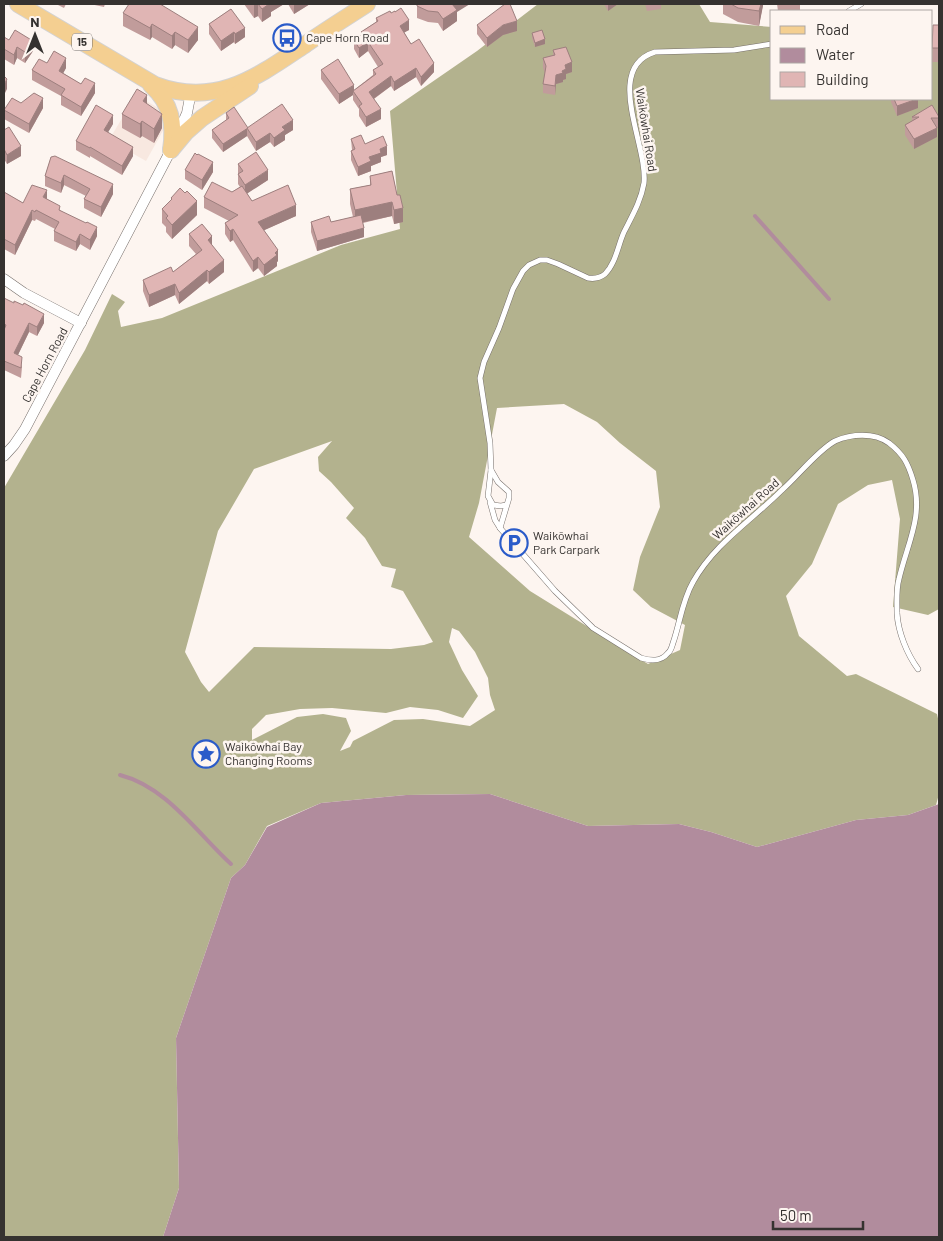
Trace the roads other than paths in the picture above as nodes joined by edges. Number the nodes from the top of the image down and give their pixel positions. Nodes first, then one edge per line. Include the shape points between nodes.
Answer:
1 (18, 4) edge
2 (367, 4) edge
3 (770, 44) edge
4 (269, 70) junction
5 (146, 80) junction
6 (191, 92) junction
7 (171, 150) junction
8 (4, 278) edge
9 (81, 323) junction
10 (4, 456) edge
11 (491, 470) junction
12 (490, 502) junction
13 (506, 505) junction
14 (500, 528) junction
15 (918, 669) dead end

1 - 5 main road, 15
2 - 4 main road, 15
3 - 11 lane, Waikōwhai Road via 734,50 655,52 645,55 633,67 630,96 644,168 644,183 638,203 605,274 588,278 558,264 540,260 528,265 518,280 481,372
4 - 6 main road, 15 via 228,88
4 - 7 main road via 202,118
5 - 6 main road, 15 via 166,89
5 - 7 main road via 158,91 171,113
6 - 7 street, Cape Horn Road via 187,113
7 - 9 street, Cape Horn Road
8 - 9 street via 24,293
9 - 10 street, Cape Horn Road via 25,429
11 - 12 lane, Waikōwhai Road
11 - 13 lane via 509,492
12 - 13 lane via 496,506
12 - 14 lane, Waikōwhai Road
13 - 14 lane
14 - 15 lane, Waikōwhai Road via 529,563 593,628 641,658 659,660 669,653 688,593 710,556 834,442 860,434 884,440 902,454 917,494 912,537 898,581 897,623 910,658

